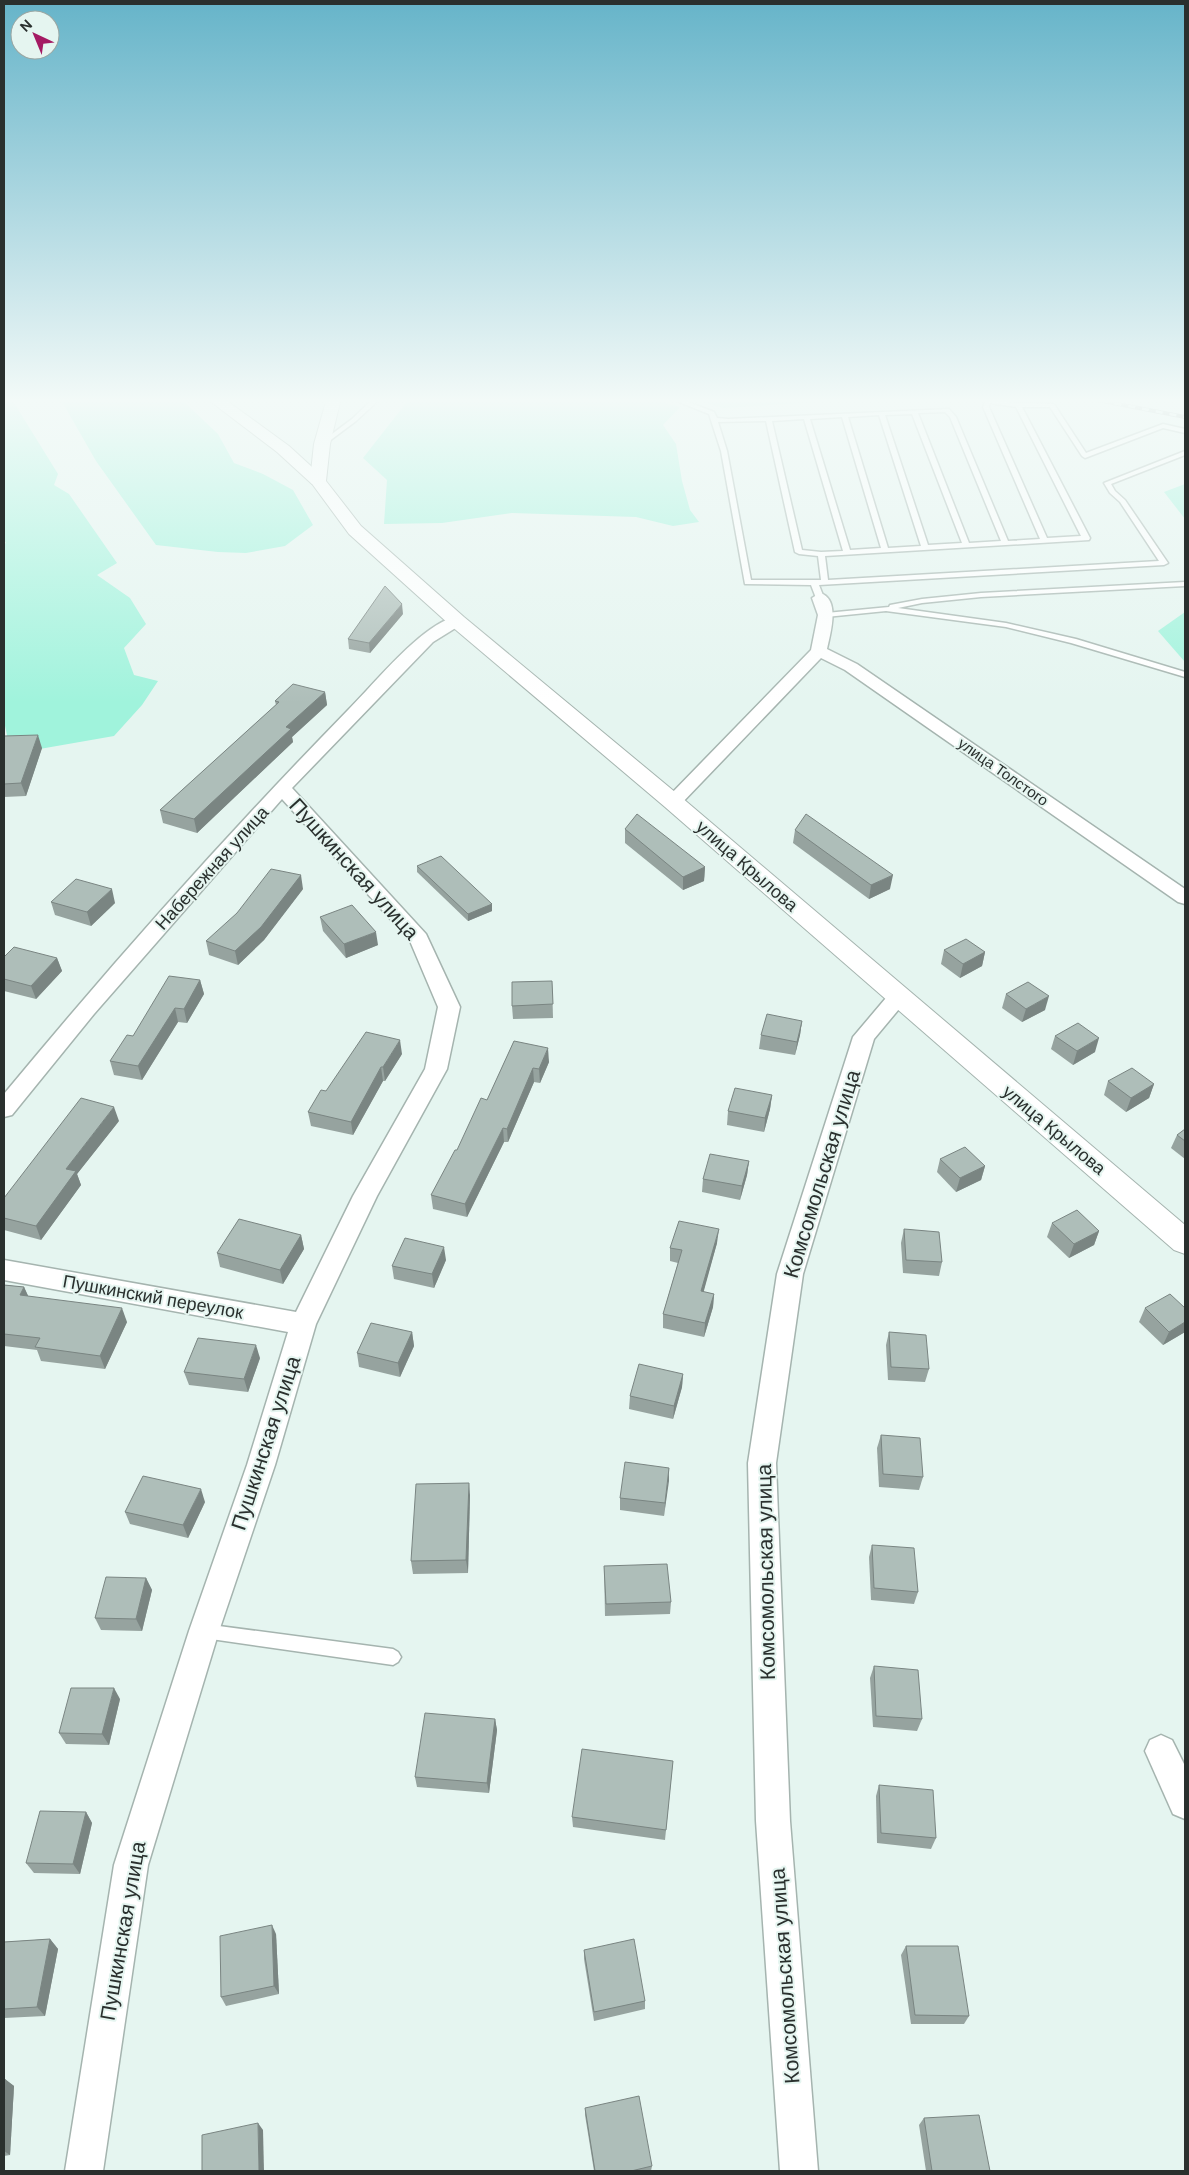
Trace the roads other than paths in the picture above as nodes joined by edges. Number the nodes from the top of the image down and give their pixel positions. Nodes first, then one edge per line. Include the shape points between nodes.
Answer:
1 (332, 500) edge
2 (733, 500) edge
3 (787, 500) edge
4 (831, 500) edge
5 (870, 500) edge
6 (909, 500) edge
7 (948, 500) edge
8 (987, 500) edge
9 (1026, 500) edge
10 (1066, 500) edge
11 (1121, 500) edge
12 (1044, 540) junction
13 (1004, 543) junction
14 (966, 545) junction
15 (925, 548) junction
16 (885, 550) junction
17 (847, 552) junction
18 (821, 554) junction
19 (1185, 584) edge
20 (820, 588) junction
21 (886, 609) junction
22 (826, 615) junction
23 (457, 622) junction
24 (819, 651) junction
25 (1185, 675) edge
26 (282, 788) junction
27 (673, 802) junction
28 (1185, 898) edge
29 (898, 997) junction
30 (4, 1109) edge
31 (1185, 1242) edge
32 (4, 1270) edge
33 (303, 1324) junction
34 (204, 1632) junction
35 (393, 1657) dead end
36 (1161, 1751) dead end
37 (1185, 1802) edge
38 (84, 2171) edge
39 (799, 2171) edge

1 - 23 main road, улица Крылова via 355,530
2 - 20 lane via 748,582
3 - 18 lane via 799,552
4 - 17 lane
5 - 16 lane
6 - 15 lane
7 - 14 lane
8 - 13 lane
9 - 12 lane
10 - 12 lane via 1086,538
11 - 20 lane via 1164,564
12 - 13 lane
13 - 14 lane
14 - 15 lane
15 - 16 lane
16 - 17 lane
17 - 18 lane
18 - 20 lane
19 - 21 lane via 981,595 922,601
20 - 22 street
21 - 22 lane
21 - 25 lane via 1006,625 1073,641
22 - 24 street
23 - 26 street, Набережная улица via 427,639
23 - 27 main road, улица Крылова
24 - 27 street
24 - 28 street, улица Толстого via 851,667
26 - 30 street, Набережная улица via 86,1009
26 - 33 street, Пушкинская улица via 419,939 449,1007 436,1069 365,1196
27 - 29 main road, улица Крылова
29 - 31 main road, улица Крылова
29 - 39 street, Комсомольская улица via 864,1037 790,1274 762,1463 773,1821
32 - 33 street, Пушкинский переулок
33 - 34 street, Пушкинская улица via 261,1465
34 - 35 lane
34 - 38 street, Пушкинская улица via 131,1865
36 - 37 street

